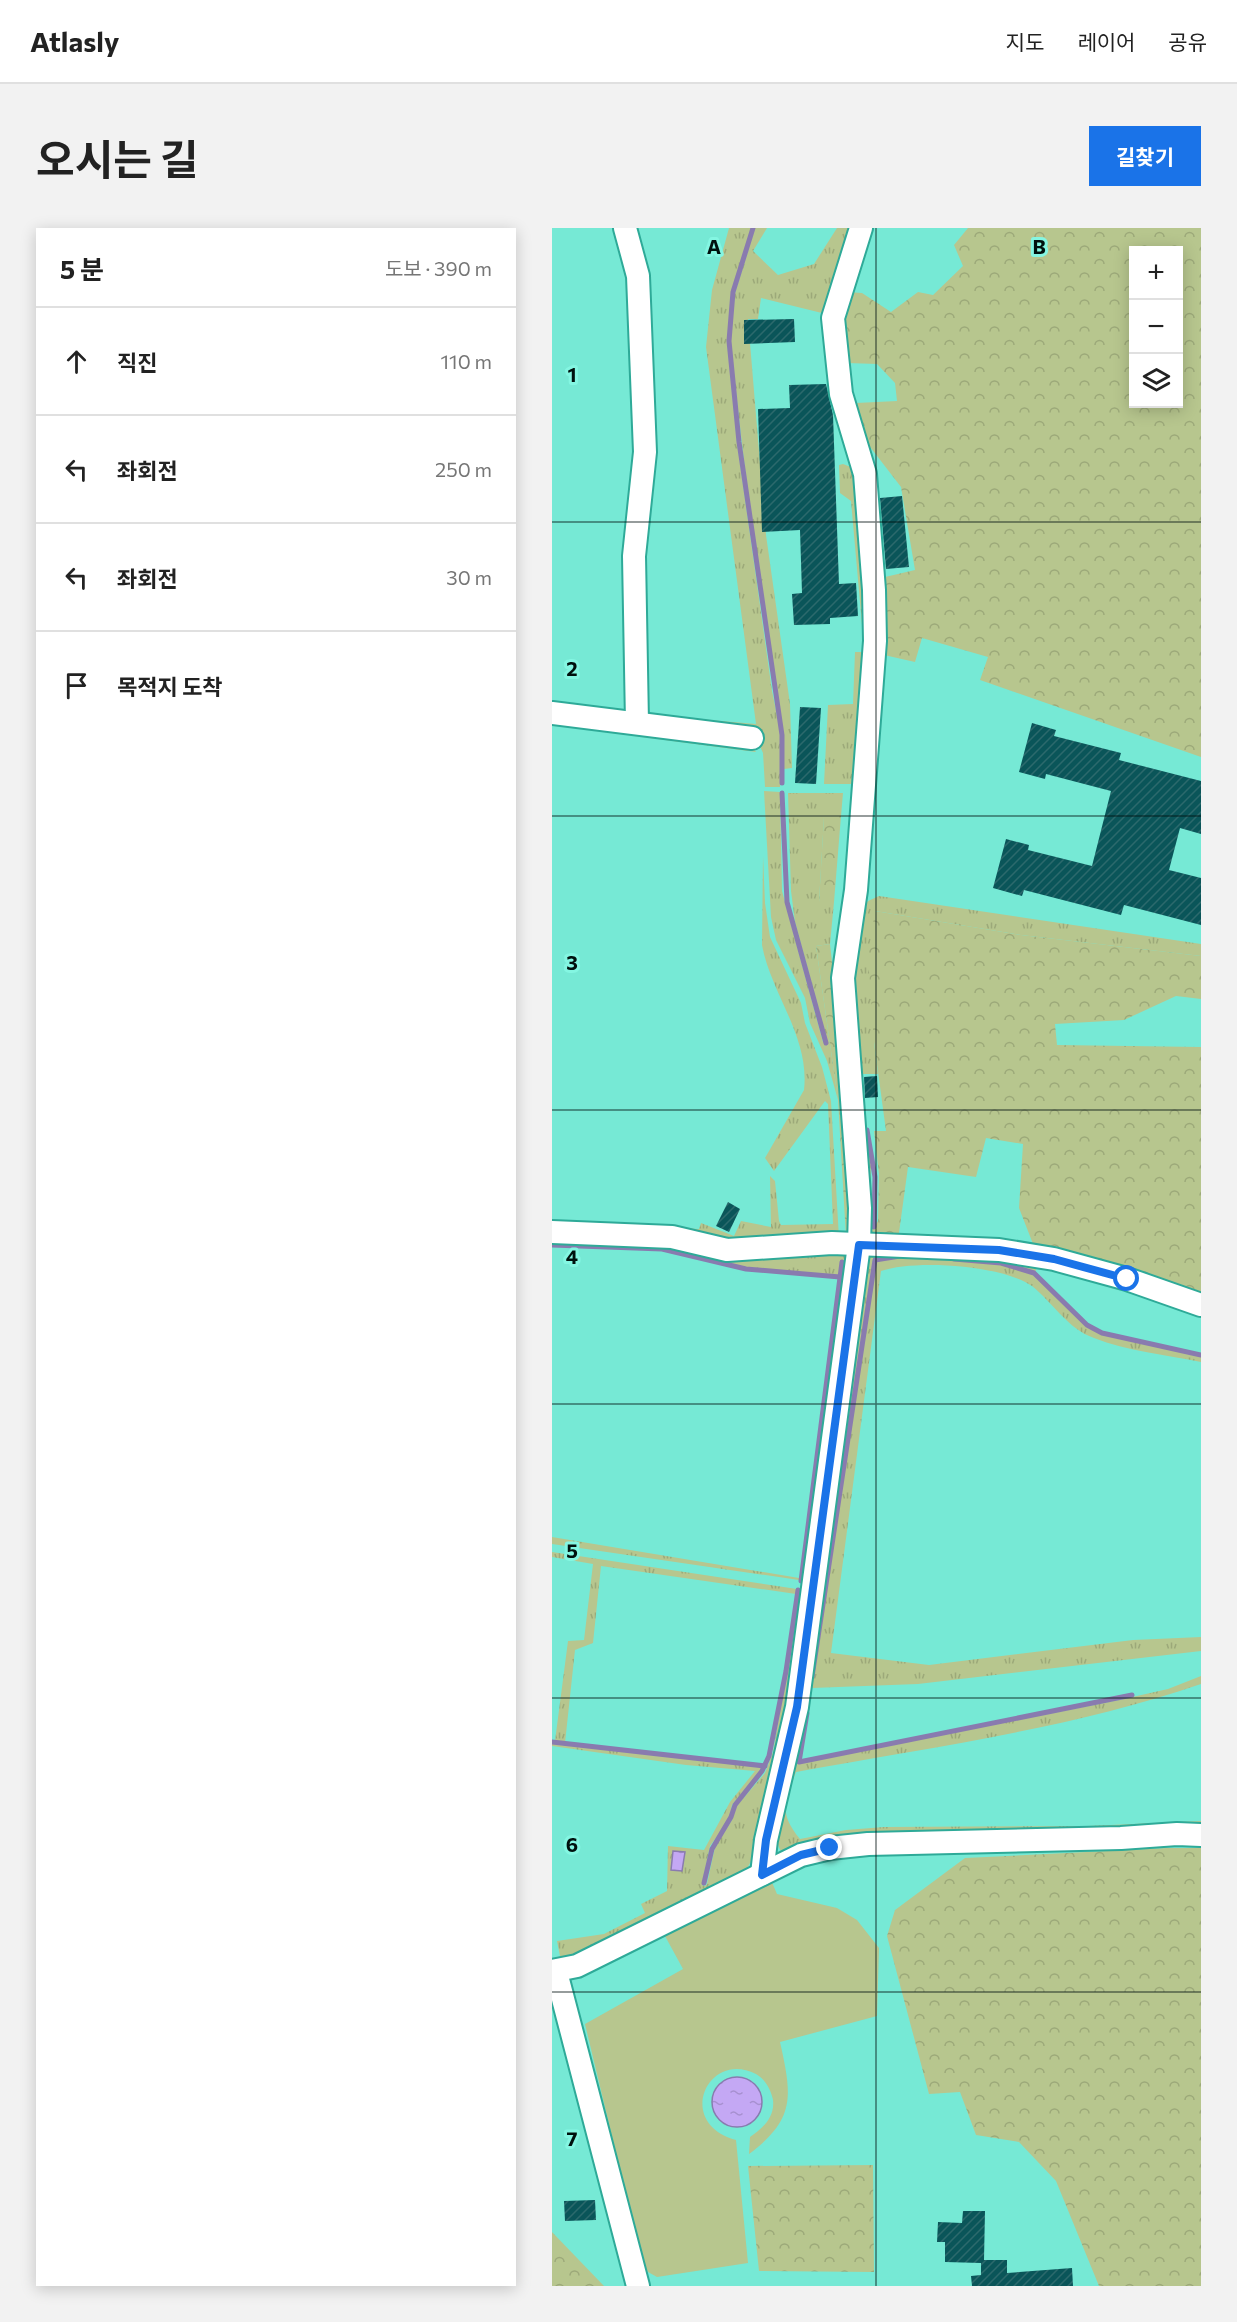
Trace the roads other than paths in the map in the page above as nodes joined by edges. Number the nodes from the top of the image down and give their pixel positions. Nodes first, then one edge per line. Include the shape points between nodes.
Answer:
1 (625, 228) edge
2 (861, 228) edge
3 (552, 713) edge
4 (636, 723) junction
5 (752, 738) dead end
6 (552, 1232) edge
7 (859, 1245) junction
8 (1201, 1305) edge
9 (1201, 1835) edge
10 (762, 1875) junction
11 (554, 1972) edge
12 (638, 2286) edge

1 - 4 street via 638,276 645,435 634,556
2 - 7 street via 833,318 841,394 865,474 874,590 874,641 856,890 843,978 860,1208
3 - 4 street
4 - 5 street
6 - 7 street via 672,1237 727,1250
7 - 8 street via 999,1250 1054,1259
7 - 10 street via 797,1707 766,1840
9 - 10 street via 868,1844 801,1855
10 - 11 street via 577,1966
11 - 12 street

